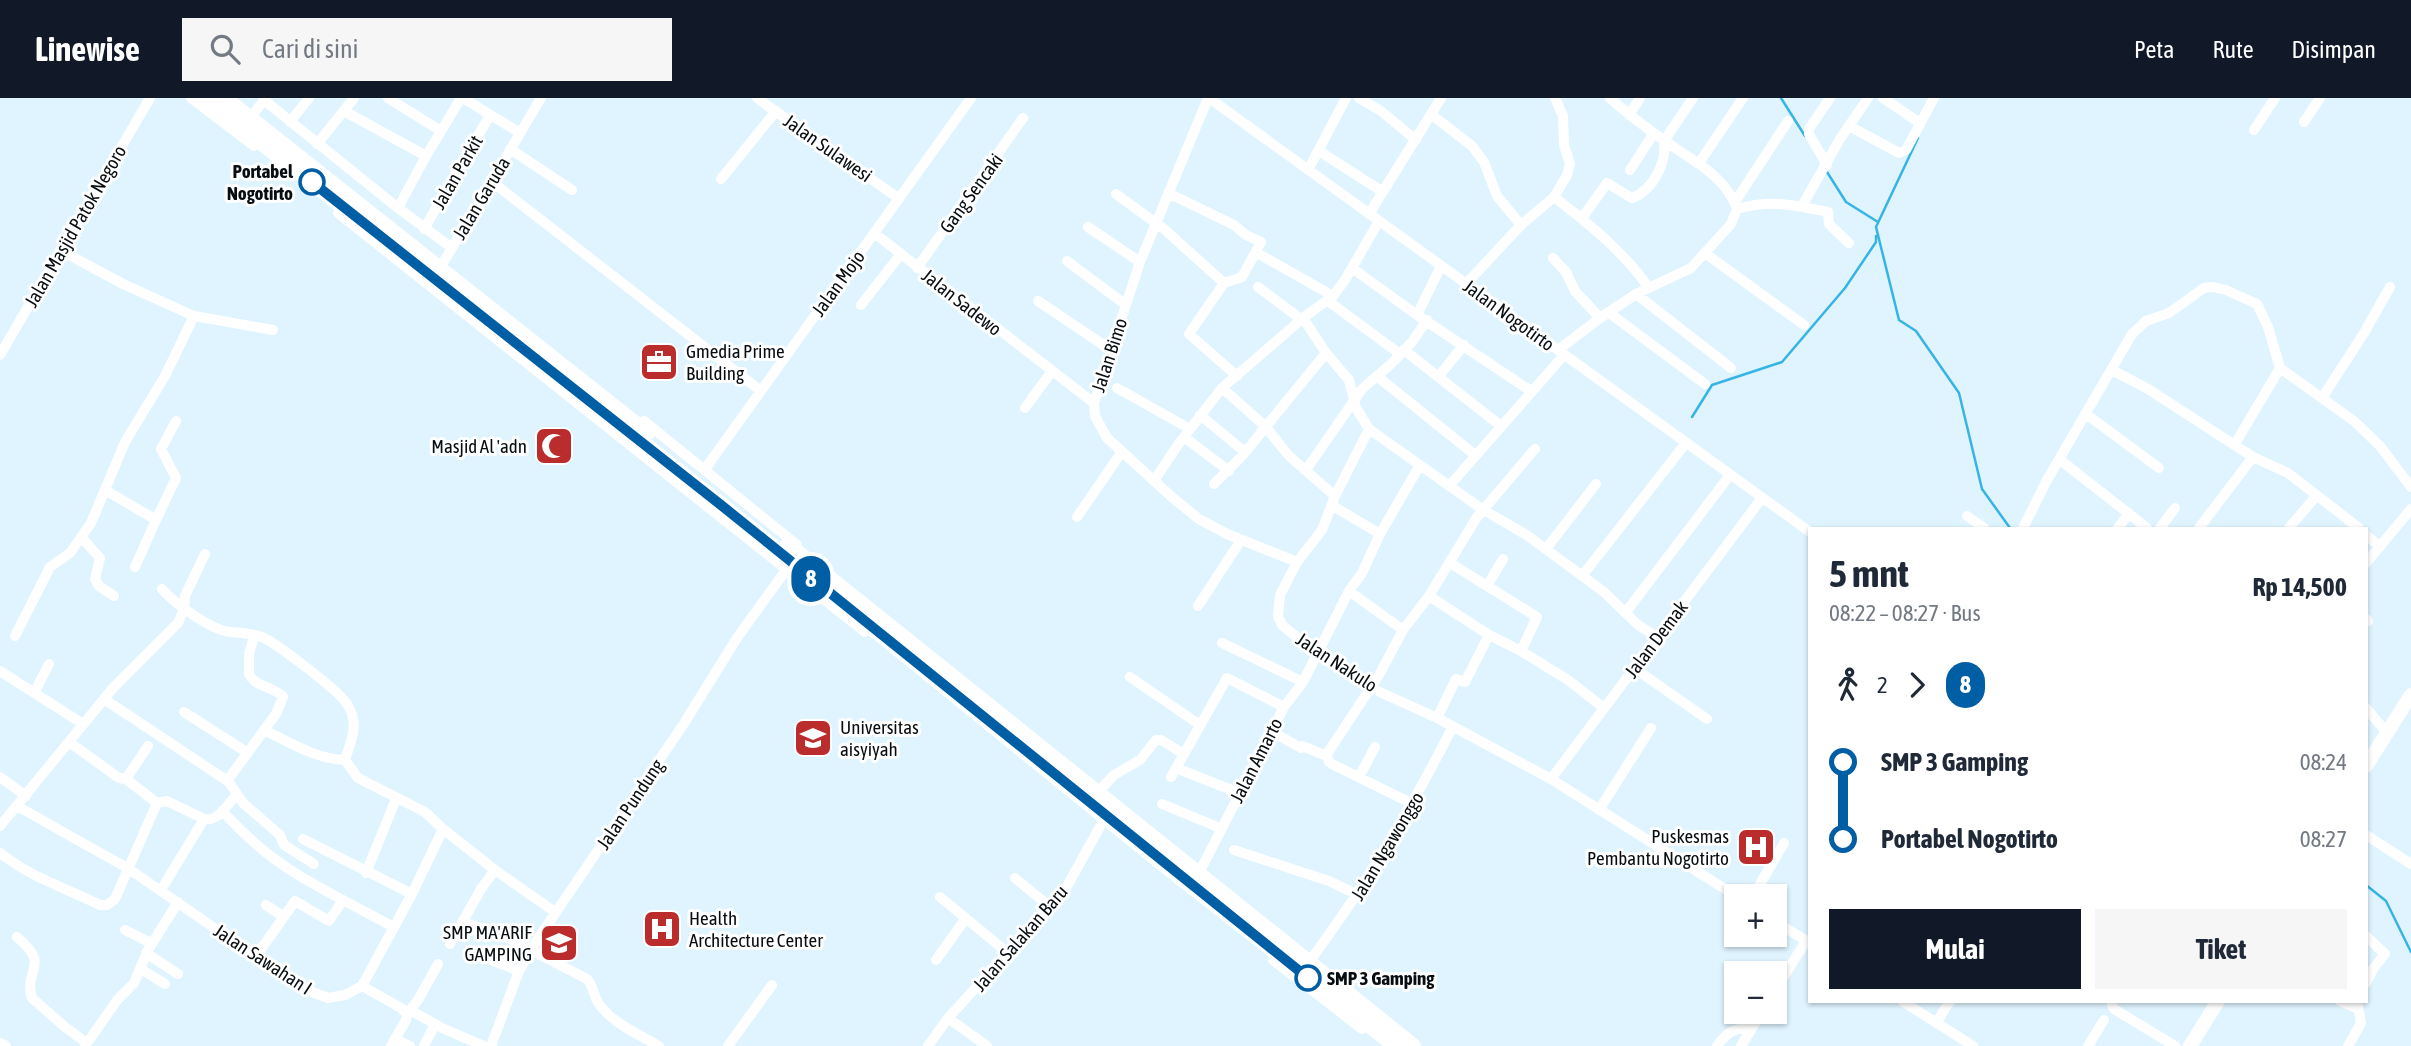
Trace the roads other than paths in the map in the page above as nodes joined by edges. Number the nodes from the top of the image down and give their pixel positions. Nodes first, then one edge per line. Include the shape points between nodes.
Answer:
1 (150, 98) edge
2 (191, 98) edge
3 (205, 98) edge
4 (223, 98) edge
5 (235, 98) edge
6 (310, 98) edge
7 (354, 98) edge
8 (388, 98) edge
9 (462, 98) edge
10 (541, 98) edge
11 (757, 98) edge
12 (971, 98) edge
13 (1208, 98) edge
14 (1346, 98) edge
15 (1359, 98) edge
16 (1441, 98) edge
17 (1555, 98) edge
18 (1610, 98) edge
19 (1640, 98) edge
20 (1693, 98) edge
21 (1742, 98) edge
22 (1830, 98) edge
23 (1868, 98) edge
24 (1884, 98) edge
25 (1934, 98) edge
26 (2276, 98) edge
27 (2320, 98) edge
28 (265, 99) edge
29 (344, 111) junction
30 (776, 111) junction
31 (490, 115) junction
32 (1432, 115) junction
33 (1629, 115) junction
34 (1023, 118) dead end
35 (259, 119) junction
36 (1788, 121) dead end
37 (290, 122) junction
38 (2304, 122) dead end
39 (1920, 123) junction
40 (1849, 126) junction
41 (2254, 130) dead end
42 (441, 131) junction
43 (520, 133) junction
44 (1654, 133) junction
45 (1416, 140) junction
46 (1664, 141) junction
47 (317, 144) junction
48 (510, 149) junction
49 (1319, 151) junction
50 (426, 156) junction
51 (1699, 163) junction
52 (1824, 169) junction
53 (1308, 170) junction
54 (1630, 170) dead end
55 (721, 179) dead end
56 (491, 181) junction
57 (572, 190) dead end
58 (333, 191) junction
59 (1383, 192) junction
60 (1116, 194) dead end
61 (1170, 194) junction
62 (1554, 197) junction
63 (898, 198) junction
64 (1736, 205) junction
65 (1802, 206) junction
66 (354, 208) junction
67 (398, 208) junction
68 (1369, 214) junction
69 (1582, 218) junction
70 (1379, 221) junction
71 (1157, 224) junction
72 (1521, 225) junction
73 (1088, 227) dead end
74 (424, 229) junction
75 (874, 233) junction
76 (1849, 243) dead end
77 (452, 248) junction
78 (60, 250) junction
79 (1257, 253) junction
80 (426, 254) junction
81 (901, 254) junction
82 (1706, 254) junction
83 (1553, 258) dead end
84 (1067, 261) dead end
85 (1140, 262) junction
86 (443, 263) junction
87 (1441, 266) junction
88 (918, 268) junction
89 (1352, 268) junction
90 (428, 281) junction
91 (1224, 283) junction
92 (1466, 284) junction
93 (1258, 287) dead end
94 (2390, 287) dead end
95 (1649, 288) junction
96 (1636, 295) junction
97 (1331, 298) junction
98 (1038, 301) dead end
99 (1126, 304) junction
100 (861, 305) dead end
101 (1604, 315) junction
102 (194, 316) junction
103 (1422, 318) junction
104 (1303, 319) junction
105 (1804, 325) dead end
106 (273, 330) dead end
107 (1464, 345) junction
108 (1111, 349) junction
109 (1401, 352) junction
110 (1326, 353) junction
111 (1561, 353) junction
112 (0, 355) edge
113 (2280, 368) junction
114 (1731, 369) dead end
115 (1052, 370) junction
116 (2112, 370) junction
117 (1237, 376) junction
118 (1378, 377) junction
119 (1438, 377) junction
120 (1705, 384) dead end
121 (1117, 388) dead end
122 (1222, 388) junction
123 (761, 391) junction
124 (1531, 391) junction
125 (1355, 398) junction
126 (2322, 398) junction
127 (1094, 402) junction
128 (1025, 408) dead end
129 (2086, 414) junction
130 (1200, 415) junction
131 (176, 421) dead end
132 (1265, 426) junction
133 (1501, 426) junction
134 (1369, 429) junction
135 (1187, 433) junction
136 (1686, 443) junction
137 (2235, 443) junction
138 (1535, 449) dead end
139 (1245, 452) junction
140 (1121, 453) junction
141 (1475, 456) junction
142 (2253, 457) junction
143 (2059, 459) junction
144 (1420, 465) junction
145 (2159, 468) dead end
146 (705, 469) junction
147 (1306, 470) junction
148 (1229, 471) junction
149 (1730, 475) junction
150 (1154, 481) junction
151 (1214, 484) dead end
152 (1596, 484) dead end
153 (1450, 485) junction
154 (2411, 487) edge
155 (105, 490) junction
156 (2316, 495) junction
157 (1762, 498) junction
158 (1334, 501) junction
159 (2175, 508) dead end
160 (1482, 509) junction
161 (2411, 509) edge
162 (723, 513) junction
163 (2129, 513) junction
164 (1967, 516) dead end
165 (1077, 517) dead end
166 (156, 520) junction
167 (761, 520) junction
168 (1983, 527) edge
169 (2024, 527) edge
170 (2119, 527) edge
171 (2146, 527) edge
172 (2161, 527) edge
173 (2202, 527) edge
174 (2290, 527) edge
175 (2357, 527) edge
176 (1808, 531) edge
177 (1380, 534) junction
178 (2368, 537) edge
179 (82, 538) junction
180 (1241, 540) junction
181 (2380, 547) junction
182 (1546, 549) junction
183 (205, 554) dead end
184 (1503, 559) dead end
185 (2368, 561) edge
186 (1297, 562) junction
187 (1450, 563) junction
188 (135, 567) dead end
189 (786, 570) junction
190 (1582, 576) junction
191 (1487, 586) junction
192 (162, 589) dead end
193 (1349, 591) junction
194 (114, 596) dead end
195 (1429, 596) junction
196 (1198, 606) dead end
197 (184, 609) junction
198 (1626, 612) junction
199 (1403, 630) junction
200 (255, 635) junction
201 (1489, 635) junction
202 (15, 636) dead end
203 (1657, 637) junction
204 (1222, 643) dead end
205 (1521, 651) junction
206 (1317, 653) junction
207 (49, 664) dead end
208 (1634, 668) junction
209 (0, 671) edge
210 (1130, 677) dead end
211 (1303, 682) junction
212 (1371, 688) junction
213 (34, 693) junction
214 (2411, 695) edge
215 (104, 699) junction
216 (1284, 707) junction
217 (1604, 708) junction
218 (2368, 710) edge
219 (184, 712) dead end
220 (1437, 718) junction
221 (1707, 719) dead end
222 (82, 724) junction
223 (1200, 725) junction
224 (1452, 728) junction
225 (1651, 728) dead end
226 (264, 730) junction
227 (1271, 731) junction
228 (2387, 733) junction
229 (69, 742) junction
230 (148, 746) dead end
231 (1375, 747) dead end
232 (248, 753) junction
233 (1184, 754) junction
234 (1327, 756) junction
235 (345, 760) junction
236 (2368, 763) edge
237 (0, 777) edge
238 (1359, 777) junction
239 (126, 779) junction
240 (1551, 779) junction
241 (227, 781) junction
242 (1100, 790) junction
243 (1239, 793) junction
244 (236, 795) junction
245 (26, 796) junction
246 (396, 799) junction
247 (158, 803) junction
248 (1162, 804) dead end
249 (1413, 804) junction
250 (17, 806) junction
251 (1599, 810) junction
252 (222, 811) junction
253 (204, 819) junction
254 (1102, 823) junction
255 (0, 826) edge
256 (1220, 828) junction
257 (443, 829) junction
258 (2368, 836) edge
259 (303, 839) dead end
260 (1784, 843) dead end
261 (323, 849) junction
262 (1234, 850) dead end
263 (0, 853) edge
264 (314, 864) junction
265 (2411, 864) edge
266 (1159, 865) junction
267 (128, 869) junction
268 (495, 870) junction
269 (1200, 871) junction
270 (366, 873) junction
271 (306, 878) junction
272 (1014, 878) dead end
273 (1760, 884) edge
274 (1724, 888) edge
275 (161, 890) junction
276 (411, 894) junction
277 (1358, 895) junction
278 (940, 897) dead end
279 (342, 900) junction
280 (178, 902) junction
281 (266, 905) dead end
282 (1050, 907) junction
283 (555, 912) junction
284 (284, 917) junction
285 (966, 918) junction
286 (462, 922) junction
287 (393, 927) junction
288 (1787, 929) edge
289 (125, 930) dead end
290 (17, 937) dead end
291 (2368, 938) edge
292 (1808, 942) edge
293 (450, 944) dead end
294 (149, 948) junction
295 (531, 949) junction
296 (1007, 953) junction
297 (256, 956) junction
298 (1312, 958) junction
299 (489, 959) dead end
300 (936, 960) dead end
301 (438, 964) dead end
302 (141, 969) junction
303 (519, 971) junction
304 (1787, 973) edge
305 (178, 974) dead end
306 (2368, 979) edge
307 (164, 984) dead end
308 (772, 985) dead end
309 (362, 986) junction
310 (1905, 1003) edge
311 (1950, 1003) edge
312 (2112, 1003) edge
313 (2217, 1003) edge
314 (2358, 1005) edge
315 (1354, 1006) junction
316 (409, 1012) junction
317 (948, 1018) junction
318 (2104, 1020) dead end
319 (1936, 1023) junction
320 (435, 1024) junction
321 (1754, 1024) edge
322 (1751, 1028) junction
323 (1954, 1034) junction
324 (638, 1041) edge
325 (393, 1042) edge
326 (0, 1043) edge
327 (467, 1043) edge
328 (86, 1044) edge
329 (6, 1046) edge
330 (410, 1046) edge
331 (424, 1046) edge
332 (484, 1046) edge
333 (491, 1046) edge
334 (659, 1046) edge
335 (728, 1046) edge
336 (928, 1046) edge
337 (987, 1046) edge
338 (1384, 1046) edge
339 (1396, 1046) edge
340 (1413, 1046) edge
341 (1423, 1046) edge
342 (1717, 1046) edge
343 (1741, 1046) edge
344 (1947, 1046) edge
345 (1973, 1046) edge
346 (2088, 1046) edge
347 (2175, 1046) edge
348 (2190, 1046) edge
349 (2348, 1046) edge

1 - 78 street, Jalan Masjid Patok Negoro
2 - 90 street
3 - 58 highway
4 - 35 highway
5 - 35 street
6 - 37 street
7 - 29 street
8 - 42 street
9 - 31 street
9 - 42 street
10 - 43 street, Jalan Garuda
11 - 30 street, Jalan Sulawesi
12 - 63 street, Jalan Mojo
13 - 53 street, Jalan Nogotirto
13 - 61 street, Jalan Bimo
14 - 49 street
15 - 45 street
16 - 32 street
17 - 62 street via 1563,116 1570,164
18 - 33 street
19 - 33 street
20 - 46 street
21 - 51 street
22 - 52 street via 1809,129
23 - 40 street
24 - 39 street
25 - 39 street
26 - 41 street
27 - 38 street
28 - 35 street
28 - 37 street
29 - 47 street
29 - 50 street
30 - 55 street
30 - 63 street, Jalan Sulawesi
31 - 43 street
31 - 74 street, Jalan Parkit
32 - 45 street
32 - 72 street via 1472,146 1484,162 1497,197
33 - 44 street
34 - 88 street, Gang Sencaki
35 - 58 highway
35 - 80 street
36 - 64 street
37 - 47 street
39 - 40 street via 1902,153
40 - 52 street
42 - 50 street
43 - 48 street, Jalan Garuda
44 - 46 street
44 - 54 street
45 - 59 street
46 - 51 street
46 - 69 street via 1665,151 1649,188 1632,198 1607,183
47 - 67 street
48 - 56 street, Jalan Garuda
48 - 57 street
49 - 53 street
49 - 59 street
50 - 67 street
51 - 64 street
52 - 65 street
53 - 68 street, Jalan Nogotirto
56 - 77 street, Jalan Garuda
56 - 123 street
58 - 66 highway
59 - 68 street
60 - 71 street
61 - 71 street, Jalan Bimo
61 - 79 street via 1261,242
62 - 69 street
62 - 72 street
63 - 75 street, Jalan Mojo
64 - 65 street
64 - 82 street via 1731,224
65 - 76 street via 1829,212 1829,224
66 - 80 highway
66 - 90 highway
67 - 74 street
68 - 70 street, Jalan Nogotirto
69 - 95 street
70 - 87 street, Jalan Nogotirto
70 - 89 street
71 - 85 street, Jalan Bimo
71 - 91 street
72 - 92 street
73 - 85 street
74 - 77 street
75 - 81 street, Jalan Sadewo
75 - 123 street, Jalan Mojo
77 - 86 street, Jalan Garuda
78 - 102 street
78 - 112 street, Jalan Masjid Patok Negoro
79 - 91 street via 1242,277
79 - 97 street
80 - 86 street
80 - 167 highway
81 - 88 street, Jalan Sadewo
81 - 100 street
82 - 95 street via 1684,273
82 - 105 street
83 - 101 street via 1575,291
84 - 99 street
85 - 99 street, Jalan Bimo
86 - 146 street
87 - 92 street, Jalan Nogotirto
87 - 103 street
88 - 115 street, Jalan Sadewo
89 - 97 street
89 - 103 street
90 - 162 highway
91 - 117 street via 1189,334
92 - 111 street, Jalan Nogotirto
93 - 104 street
94 - 126 street
95 - 96 street
96 - 101 street
96 - 114 street
97 - 104 street
97 - 109 street
98 - 108 street
99 - 108 street, Jalan Bimo
101 - 111 street
101 - 120 street
102 - 106 street
102 - 155 street via 125,442
103 - 107 street
103 - 109 street
104 - 110 street
104 - 117 street
107 - 119 street
107 - 124 street
108 - 127 street, Jalan Bimo
109 - 118 street
109 - 119 street
110 - 125 street via 1349,380
110 - 132 street
111 - 124 street
111 - 136 street, Jalan Nogotirto
113 - 116 street via 2257,304 2213,287 2146,321 2132,334
113 - 126 street
113 - 137 street
115 - 127 street, Jalan Sadewo
115 - 128 street
116 - 129 street
116 - 137 street
117 - 122 street
118 - 125 street
118 - 141 street
119 - 133 street
121 - 135 street
122 - 130 street
122 - 132 street
123 - 146 street, Jalan Mojo
124 - 133 street
125 - 134 street
125 - 147 street
126 - 154 street via 2369,435
127 - 140 street, Jalan Bimo via 1100,427
129 - 143 street
129 - 145 street
130 - 135 street
130 - 139 street
131 - 166 street via 161,449 176,478
132 - 139 street
132 - 147 street
133 - 141 street
134 - 144 street
134 - 158 street, Jalan Nakulo
135 - 148 street
135 - 150 street
136 - 149 street, Jalan Nogotirto
136 - 190 street
137 - 142 street
138 - 160 street
139 - 148 street
140 - 150 street, Jalan Bimo
140 - 165 street
141 - 153 street
142 - 156 street via 2288,473
142 - 173 street
143 - 163 street
143 - 169 street
144 - 153 street
144 - 177 street, Jalan Amarto
146 - 167 street
147 - 158 street
148 - 151 street
149 - 157 street, Jalan Nogotirto
149 - 198 street
150 - 180 street, Jalan Bimo via 1199,519
152 - 182 street
153 - 160 street
155 - 166 street
155 - 179 street
156 - 174 street
156 - 175 street
157 - 176 street, Jalan Nogotirto
157 - 203 street, Jalan Demak
158 - 177 street
158 - 186 street, Jalan Nakulo via 1322,530
159 - 172 street
160 - 182 street
160 - 187 street
161 - 181 street
162 - 189 street
162 - 266 highway
163 - 170 street
163 - 171 street
164 - 168 street
166 - 188 street
167 - 242 street
167 - 315 highway
177 - 193 street, Jalan Amarto
178 - 181 street
179 - 194 street via 100,558 95,579
179 - 202 street via 50,567
180 - 186 street, Jalan Bimo
180 - 196 street
181 - 185 street
182 - 190 street
183 - 197 street via 185,596
184 - 191 street
186 - 206 street, Jalan Nakulo via 1280,595 1278,617
187 - 191 street
187 - 195 street
189 - 254 street
189 - 283 street, Jalan Pundung
190 - 198 street
191 - 205 street via 1537,617
192 - 197 street
193 - 199 street
193 - 206 street, Jalan Amarto
195 - 199 street
195 - 201 street
197 - 200 street via 228,632
197 - 215 street via 178,623
198 - 203 street
199 - 212 street
200 - 226 street via 248,674 283,697
200 - 235 street via 344,700 354,722
201 - 205 street
201 - 220 street via 1465,682 1456,679
203 - 208 street, Jalan Demak
204 - 211 street
205 - 217 street
206 - 211 street, Jalan Amarto
206 - 212 street, Jalan Nakulo
207 - 213 street
208 - 217 street, Jalan Demak
208 - 221 street
209 - 213 street
210 - 223 street
211 - 216 street, Jalan Amarto
212 - 220 street, Jalan Nakulo
212 - 234 street
213 - 222 street
214 - 228 main road
215 - 222 street
215 - 241 street
216 - 223 street via 1228,677
216 - 227 street, Jalan Amarto
217 - 240 street, Jalan Demak
218 - 228 street
219 - 232 street
220 - 224 street, Jalan Nakulo
222 - 229 street
223 - 233 street
224 - 240 street, Jalan Nakulo
224 - 249 street, Jalan Ngawonggo
225 - 251 street
226 - 232 street
226 - 235 street via 332,760
227 - 234 street
227 - 243 street, Jalan Amarto
228 - 236 main road
229 - 239 street
229 - 245 street
230 - 239 street
231 - 238 street
232 - 241 street
233 - 242 street via 1158,739 1140,760
233 - 243 street via 1173,773
234 - 238 street via 1329,762
235 - 246 street via 358,778
237 - 245 street
238 - 249 street
239 - 247 street
240 - 251 street, Jalan Nakulo
241 - 244 street
242 - 269 street
243 - 256 street, Jalan Amarto
244 - 252 street
244 - 264 street via 284,845
245 - 250 street
246 - 257 street via 425,813
246 - 270 street
247 - 253 street via 167,801
247 - 267 street
248 - 256 street
249 - 277 street, Jalan Ngawonggo
250 - 255 street
250 - 267 street, Jalan Sawahan I
251 - 274 street, Jalan Nakulo
252 - 253 street
252 - 271 street via 257,846
253 - 275 street
254 - 266 street
254 - 282 street, Jalan Salakan Baru via 1065,890
256 - 269 street, Jalan Amarto
257 - 268 street
257 - 276 street
258 - 265 street
259 - 261 street
260 - 273 street
261 - 264 street
261 - 270 street
262 - 277 street
263 - 267 street via 39,878 104,906 114,901
264 - 271 street
266 - 315 highway
267 - 275 street, Jalan Sawahan I
268 - 283 street
268 - 286 street
269 - 298 street
270 - 276 street
271 - 279 street
272 - 282 street
275 - 280 street, Jalan Sawahan I
276 - 287 street
277 - 298 street, Jalan Ngawonggo
278 - 285 street
279 - 284 street via 329,921 296,901
279 - 287 street
280 - 294 street
280 - 297 street, Jalan Sawahan I
281 - 284 street
282 - 296 street, Jalan Salakan Baru
283 - 295 street, Jalan Pundung
284 - 297 street
285 - 296 street
285 - 300 street
286 - 293 street
286 - 295 street
287 - 309 street
288 - 292 street
289 - 294 street
290 - 328 street via 30,948 36,962 32,998
291 - 306 street via 2385,954
292 - 304 street
294 - 302 street
294 - 305 street
295 - 303 street, Jalan Pundung
295 - 324 street via 591,982 600,1006
296 - 317 street, Jalan Salakan Baru
297 - 309 street, Jalan Sawahan I via 328,998
298 - 315 street
299 - 303 street
301 - 316 street
302 - 307 street
302 - 328 street
303 - 333 street, Jalan Pundung
308 - 335 street
309 - 316 street
310 - 319 street
311 - 319 street
312 - 347 street via 2114,1009
313 - 348 main road
314 - 349 street via 2361,1023
315 - 338 street
315 - 339 highway
315 - 340 highway
315 - 341 street
316 - 320 street
316 - 325 street
317 - 336 street, Jalan Salakan Baru
317 - 337 street
318 - 346 street
319 - 323 street
320 - 327 street
320 - 331 street
321 - 322 street
322 - 342 street via 1729,1032
322 - 343 street
323 - 344 street
323 - 345 street
324 - 334 street
325 - 330 street
326 - 329 street
327 - 332 street

